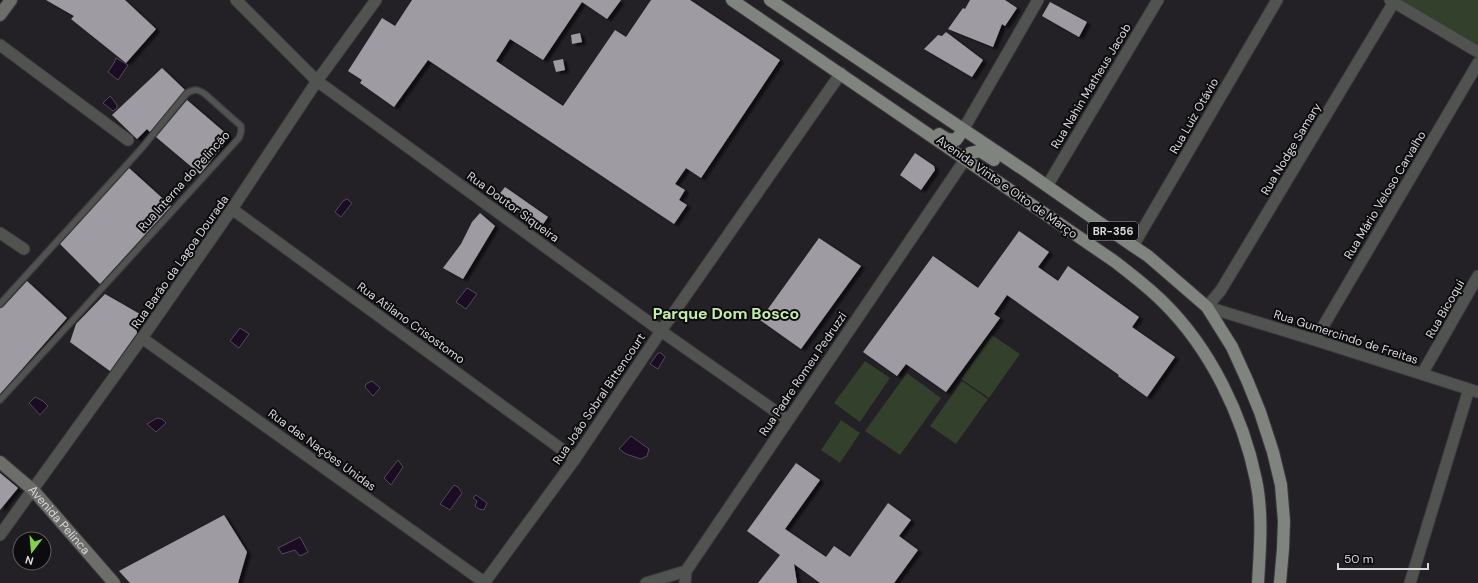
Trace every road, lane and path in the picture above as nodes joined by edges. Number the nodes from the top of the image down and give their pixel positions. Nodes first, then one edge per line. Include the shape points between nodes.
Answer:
1 (11, 0) edge
2 (236, 0) edge
3 (376, 0) edge
4 (732, 0) edge
5 (770, 0) edge
6 (1038, 0) edge
7 (1158, 0) edge
8 (1277, 0) edge
9 (1392, 1) edge
10 (0, 14) edge
11 (0, 45) edge
12 (1478, 52) edge
13 (1478, 63) edge
14 (841, 73) junction
15 (317, 81) junction
16 (858, 84) junction
17 (963, 130) junction
18 (128, 140) dead end
19 (966, 158) junction
20 (1047, 186) junction
21 (1068, 200) junction
22 (232, 209) junction
23 (0, 233) edge
24 (1133, 246) junction
25 (24, 249) dead end
26 (1478, 276) edge
27 (0, 304) edge
28 (1207, 307) junction
29 (661, 331) junction
30 (142, 338) junction
31 (1315, 340) junction
32 (1422, 374) junction
33 (1474, 390) edge
34 (0, 400) edge
35 (788, 420) junction
36 (575, 459) junction
37 (0, 462) edge
38 (33, 490) junction
39 (0, 535) edge
40 (686, 571) junction
41 (484, 581) edge
42 (114, 583) edge
43 (646, 583) edge
44 (685, 583) edge
45 (1258, 583) edge
46 (1280, 583) edge
47 (1410, 583) edge

1 - 10 main road
2 - 15 street, Rua Doutor Siqueira
3 - 15 street, Rua Barão da Lagoa Dourada
4 - 14 main road, Avenida Vinte e Oito de Março
5 - 17 main road, Avenida Vinte e Oito de Março / BR-356
6 - 17 street
7 - 20 street, Rua Nahin Matheus Jacob
8 - 24 street, Rua Luiz Otávio
9 - 12 street
9 - 28 street, Rua Nodge Samary via 1221,290
11 - 18 street
13 - 31 street, Rua Mário Veloso Carvalho
14 - 16 main road, Avenida Vinte e Oito de Março
14 - 29 street, Rua João Sobral Bittencourt
15 - 22 street, Rua Barão da Lagoa Dourada
15 - 29 street, Rua Doutor Siqueira
16 - 17 main road via 867,84 947,139 956,140
16 - 19 main road, Avenida Vinte e Oito de Março
17 - 20 main road, Avenida Vinte e Oito de Março / BR-356
19 - 21 main road via 970,153 980,151 1052,198
19 - 35 street, Rua Padre Romeu Pedruzzi
19 - 45 main road, Avenida Vinte e Oito de Março via 1141,281 1164,302 1189,331 1224,387 1237,415 1251,459 1260,513
20 - 21 main road, Avenida Vinte e Oito de Março / BR-356
21 - 24 main road, Avenida Vinte e Oito de Março / BR-356
22 - 30 street, Rua Barão da Lagoa Dourada
22 - 36 street, Rua Atilano Crisostomo
23 - 25 street
24 - 28 main road, Avenida Vinte e Oito de Março / BR-356
26 - 32 street, Rua Bicoqui
27 - 34 lane, Rua Interna do Pelincão via 141,149 187,93 194,89 199,90 241,126 239,138
28 - 31 street, Rua Gumercindo de Freitas
28 - 46 main road, Avenida Vinte e Oito de Março / BR-356 via 1232,347 1258,406 1273,452 1281,484 1284,521
29 - 35 street, Rua Doutor Siqueira
29 - 36 street, Rua João Sobral Bittencourt
30 - 38 street, Rua Barão da Lagoa Dourada
30 - 41 street, Rua das Nações Unidas
31 - 32 street, Rua Gumercindo de Freitas
32 - 33 street, Rua Gumercindo de Freitas
33 - 47 street
35 - 40 street, Rua Padre Romeu Pedruzzi
36 - 41 street, Rua João Sobral Bittencourt
37 - 38 main road, Avenida Pelinca
38 - 39 street, Rua Barão da Lagoa Dourada
38 - 42 main road, Avenida Pelinca
40 - 43 street
40 - 44 street

